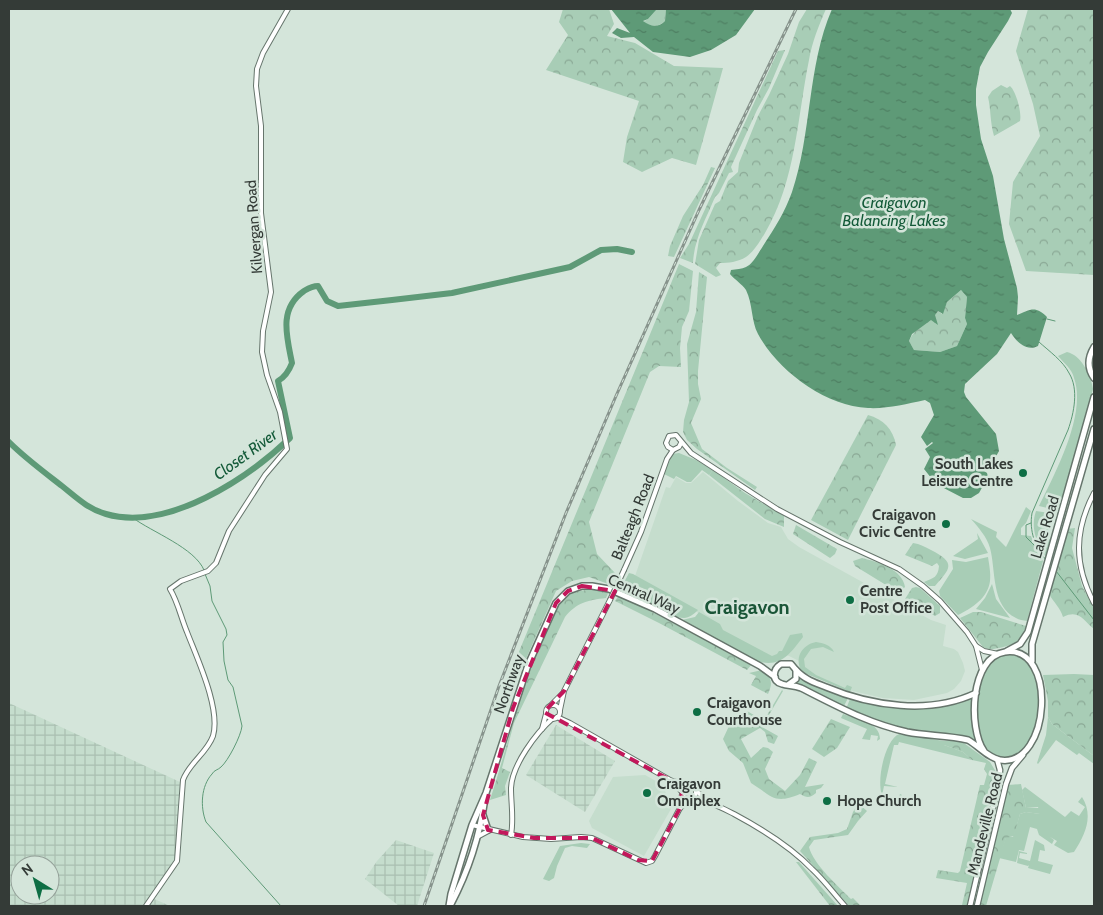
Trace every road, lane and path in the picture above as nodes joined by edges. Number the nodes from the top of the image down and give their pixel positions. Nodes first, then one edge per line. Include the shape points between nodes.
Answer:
1 (288, 9) edge
2 (1094, 347) edge
3 (1094, 379) edge
4 (1094, 397) edge
5 (1094, 429) edge
6 (681, 442) junction
7 (668, 447) junction
8 (675, 449) junction
9 (691, 453) junction
10 (667, 458) junction
11 (1094, 492) edge
12 (568, 591) joint
13 (1094, 602) edge
14 (976, 646) junction
15 (1004, 652) junction
16 (998, 654) junction
17 (1032, 661) junction
18 (779, 665) junction
19 (760, 666) junction
20 (796, 670) junction
21 (982, 672) junction
22 (775, 676) junction
23 (789, 684) junction
24 (564, 692) junction
25 (976, 693) junction
26 (552, 705) junction
27 (560, 712) junction
28 (546, 713) junction
29 (555, 718) junction
30 (570, 723) junction
31 (541, 731) junction
32 (984, 752) junction
33 (1026, 752) junction
34 (997, 759) junction
35 (672, 781) junction
36 (688, 785) junction
37 (696, 790) junction
38 (486, 793) junction
39 (682, 793) junction
40 (691, 799) junction
41 (706, 801) junction
42 (680, 808) junction
43 (483, 815) junction
44 (475, 826) junction
45 (489, 830) junction
46 (511, 835) junction
47 (477, 837) junction
48 (146, 906) edge
49 (450, 906) edge
50 (845, 906) edge
51 (970, 906) edge
52 (977, 906) edge

1 - 48 street, Kilvergan Road via 263,53 257,69 256,86 261,126 261,214 270,292 262,352 287,449 229,531 216,563 170,589 201,666 214,726 208,744 183,780 177,862
2 - 3 highway via 1089,360
4 - 15 highway, Lake Road via 1026,637 1016,647
5 - 17 highway, Lake Road via 1032,644
6 - 7 street via 676,435 669,436 666,441
6 - 8 street
6 - 9 street
7 - 8 street
7 - 10 street, Balteagh Road
8 - 9 street
8 - 10 street, Balteagh Road
9 - 14 street via 786,514 899,569 940,601
10 - 24 street, Balteagh Road, bridge via 649,512 624,570
11 - 13 street via 1084,513 1080,538 1080,562
12 - 19 highway, Central Way via 592,586 615,592 654,609
12 - 38 highway, Northway via 556,603 528,665
14 - 16 street
14 - 21 street
15 - 16 highway
15 - 17 highway via 1020,653
16 - 21 highway via 989,660
17 - 33 highway via 1040,681 1040,712 1035,737
18 - 19 highway
18 - 20 highway via 788,663
18 - 22 highway
19 - 22 highway, Central Way
20 - 23 highway via 796,678
20 - 25 highway via 805,678 841,694 887,704 933,704
21 - 25 highway
22 - 23 highway via 780,683
23 - 32 highway via 870,721 914,733 968,740
24 - 26 street, Balteagh Road
24 - 27 street, Balteagh Road
25 - 32 highway via 976,729
26 - 27 street
26 - 28 street
27 - 29 street
27 - 30 street
28 - 29 street
28 - 31 street
29 - 30 street
29 - 31 street
30 - 35 street
31 - 46 street via 513,777
32 - 34 highway
33 - 34 highway via 1013,759
33 - 52 main road, Mandeville Road via 1012,768 1006,784
34 - 51 main road, Mandeville Road via 999,781
35 - 36 street
35 - 39 street
36 - 37 street
36 - 39 street
37 - 40 street
37 - 41 street
38 - 43 highway, Northway
38 - 44 highway, Northway
39 - 40 street
39 - 42 street
40 - 41 street
40 - 42 street
41 - 50 street via 744,819 796,854
42 - 46 street via 649,862 592,838 546,839
43 - 44 highway, Northway
43 - 45 highway
44 - 45 street
44 - 47 highway, Northway
44 - 49 highway, Northway via 451,894
45 - 46 street
45 - 47 street
47 - 49 highway, Northway

